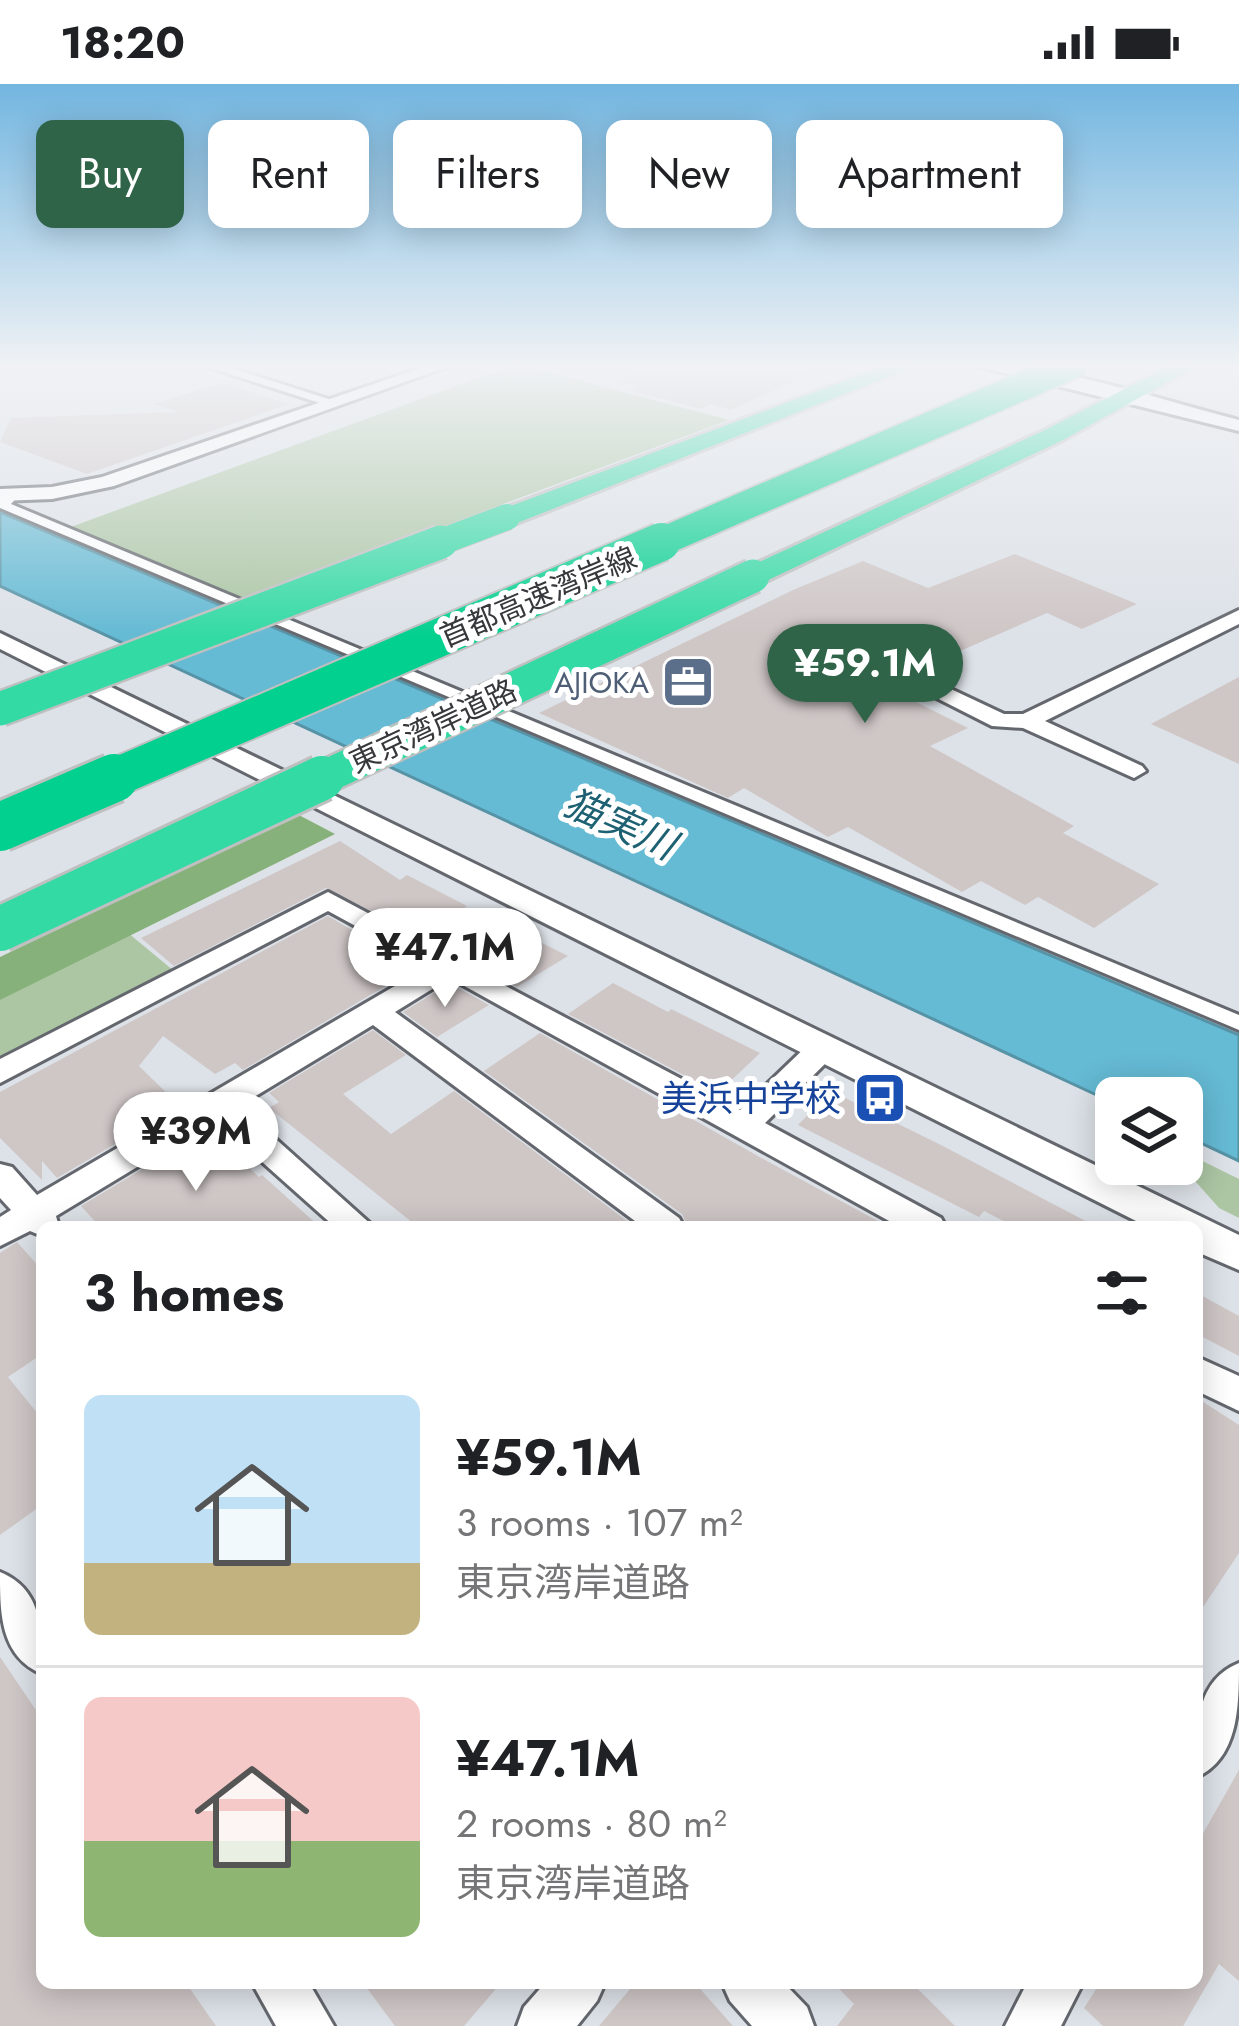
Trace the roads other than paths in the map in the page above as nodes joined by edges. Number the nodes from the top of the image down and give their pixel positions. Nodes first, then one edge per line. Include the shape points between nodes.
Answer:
1 (186, 455) edge
2 (671, 455) edge
3 (806, 455) edge
4 (864, 455) edge
5 (1008, 455) edge
6 (6, 495) edge
7 (1239, 616) edge
8 (0, 640) edge
9 (846, 647) dead end
10 (0, 709) edge
11 (1027, 721) junction
12 (1134, 771) dead end
13 (22, 781) dead end
14 (0, 827) edge
15 (0, 929) edge
16 (449, 966) junction
17 (374, 1011) junction
18 (1239, 1023) edge
19 (823, 1048) junction
20 (0, 1072) edge
21 (216, 1103) junction
22 (743, 1126) junction
23 (0, 1176) edge
24 (40, 1220) edge
25 (36, 1221) edge
26 (350, 1221) edge
27 (659, 1221) edge
28 (918, 1221) edge
29 (1173, 1221) edge
30 (0, 1233) edge
31 (1203, 1236) edge
32 (1239, 1254) edge
33 (1203, 1376) edge
34 (1239, 1396) edge
35 (0, 1593) edge
36 (36, 1644) edge
37 (1239, 1685) edge
38 (1203, 1744) edge
39 (282, 1989) edge
40 (574, 1989) edge
41 (754, 1989) edge
42 (1054, 1989) edge
43 (308, 2026) edge
44 (543, 2026) edge
45 (788, 2026) edge
46 (1031, 2026) edge

1 - 6 street via 107,482
2 - 10 highway, bridge
3 - 13 highway, 首都高速湾岸線
4 - 14 highway, 首都高速湾岸線, bridge
5 - 15 highway, 東京湾岸道路, bridge
6 - 18 street via 4,505
7 - 11 street
8 - 19 street
9 - 11 street via 1000,721
11 - 12 street
16 - 17 street
16 - 20 street via 328,900
16 - 22 street
17 - 21 street
17 - 27 street
19 - 22 street
19 - 29 street
21 - 24 street
21 - 26 street
22 - 28 street
23 - 24 street
25 - 30 street
31 - 32 street
33 - 34 street
35 - 36 street
37 - 38 street
39 - 43 street
40 - 44 street
41 - 45 street
42 - 46 street

